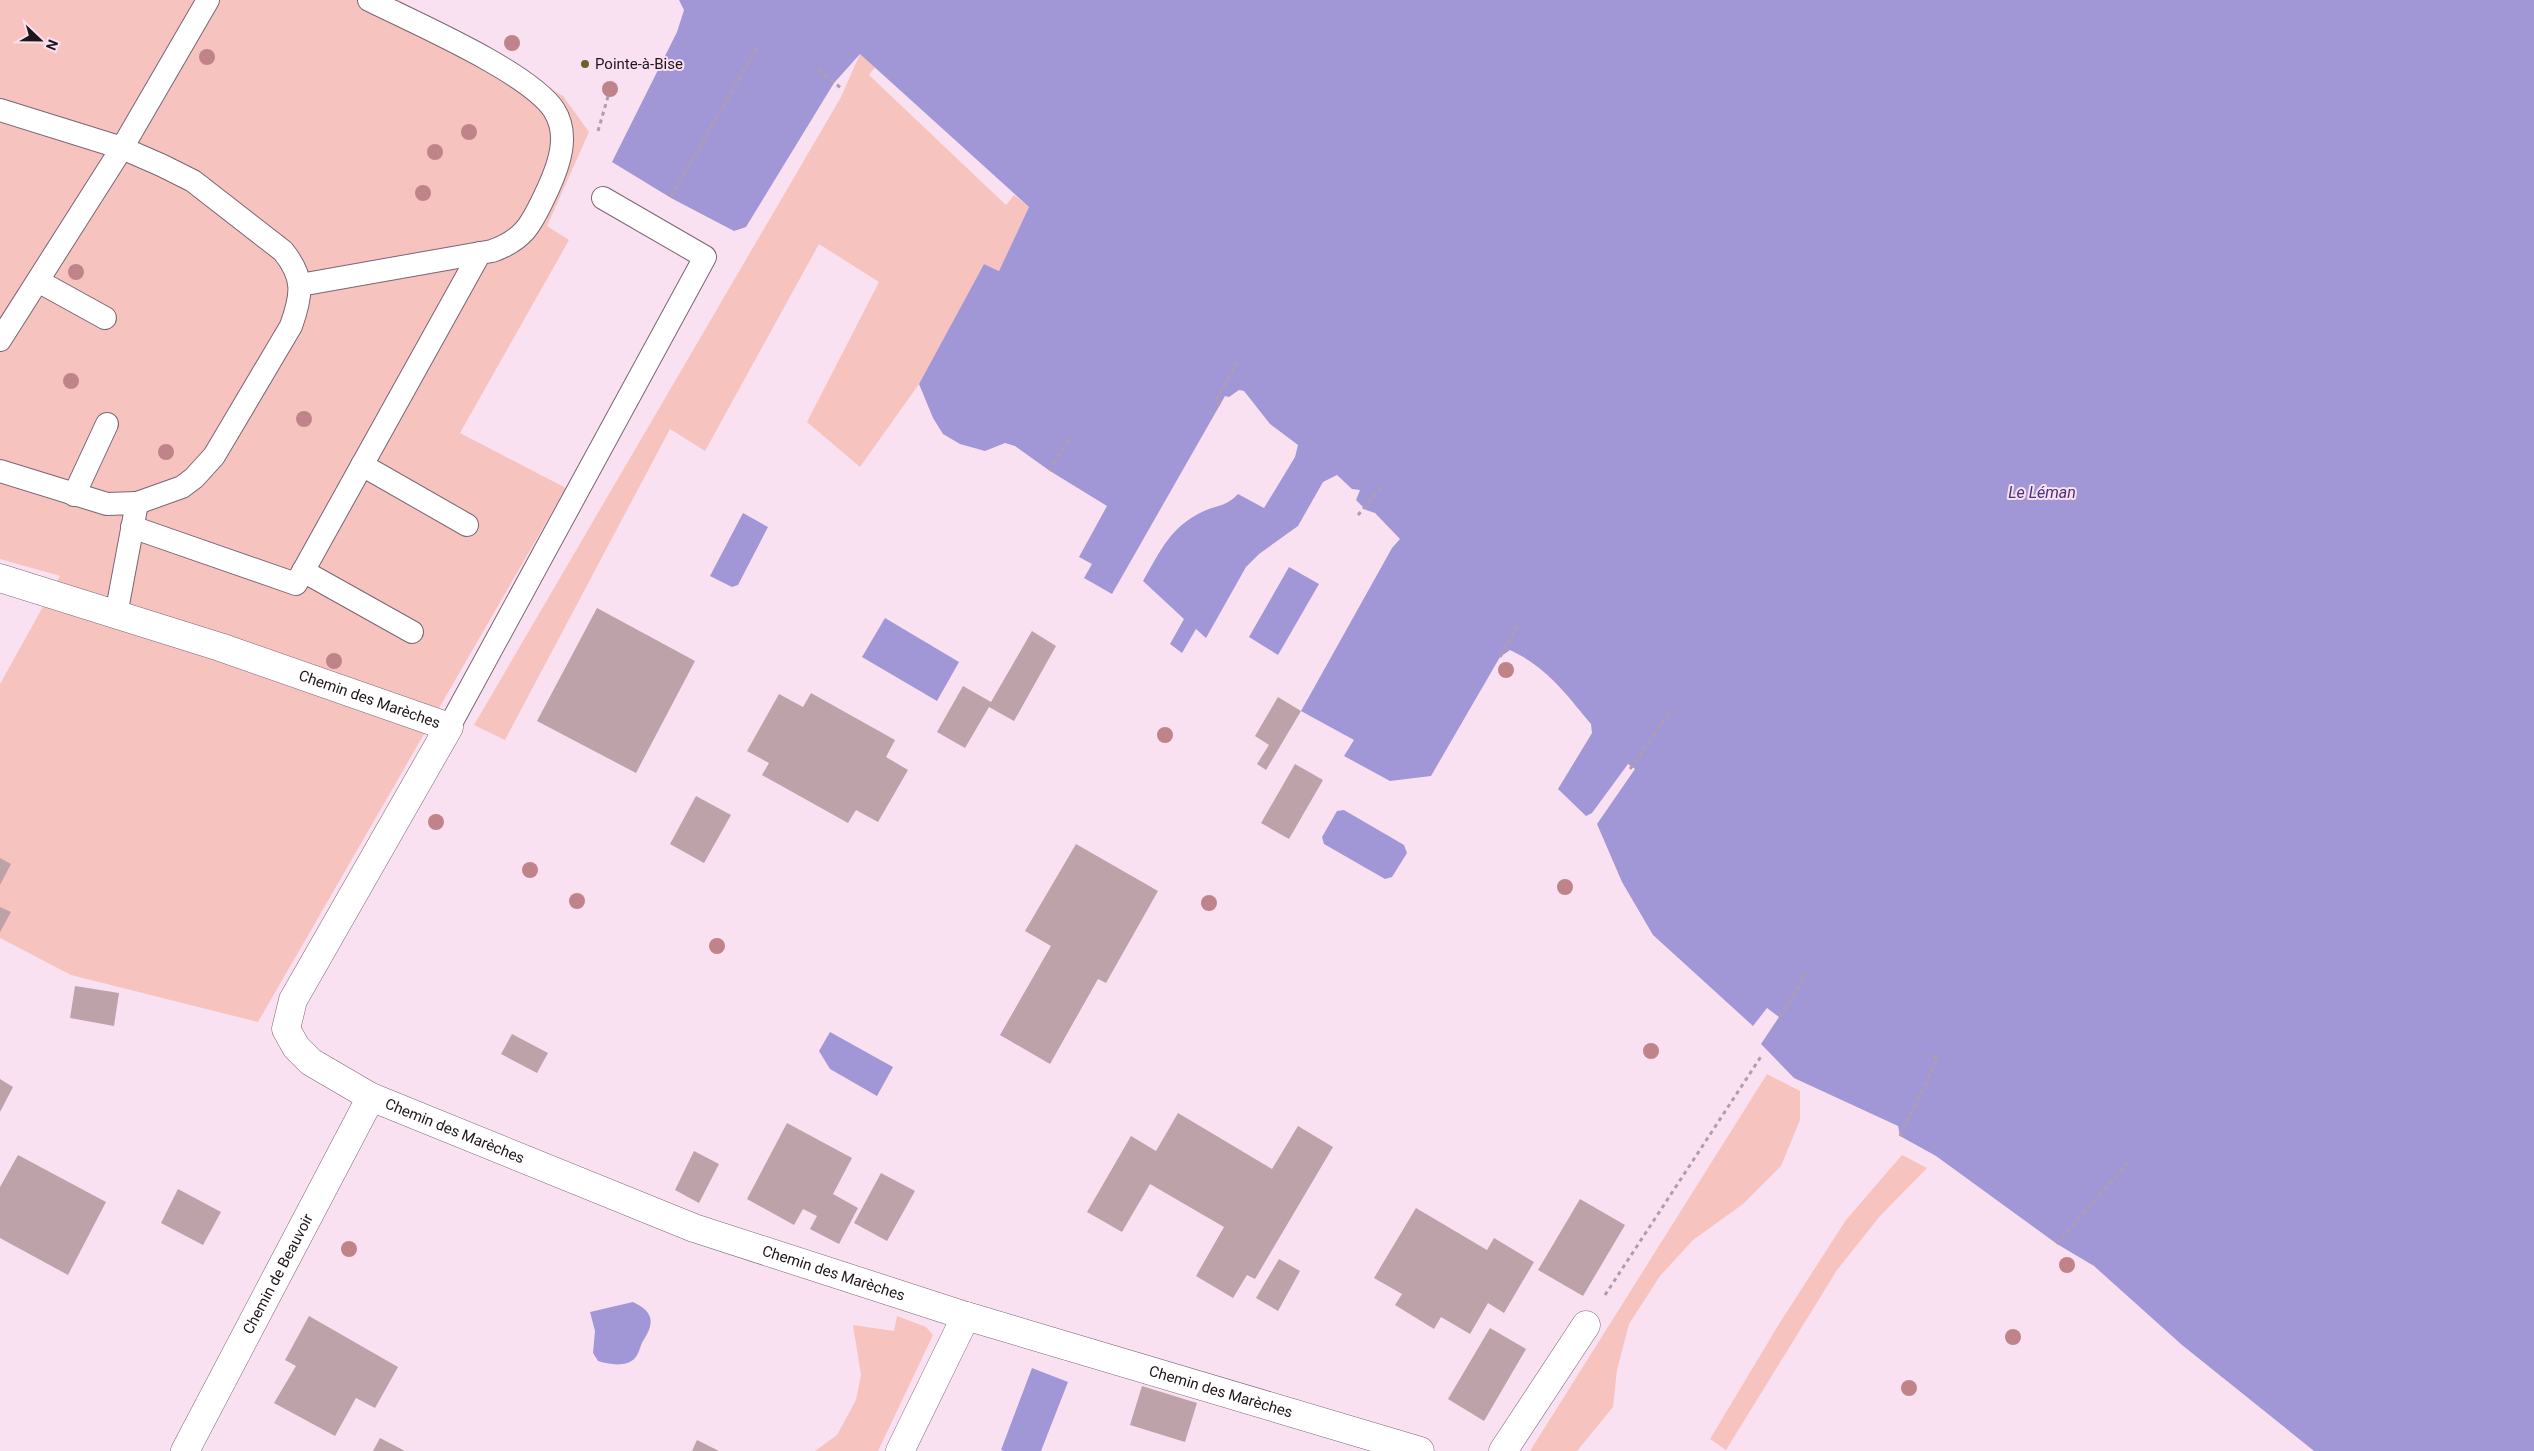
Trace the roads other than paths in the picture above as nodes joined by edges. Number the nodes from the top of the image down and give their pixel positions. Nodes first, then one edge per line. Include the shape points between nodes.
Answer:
1 (208, 0) edge
2 (369, 0) edge
3 (0, 110) edge
4 (122, 148) junction
5 (603, 198) dead end
6 (480, 253) junction
7 (38, 281) junction
8 (300, 285) junction
9 (104, 318) dead end
10 (0, 340) edge
11 (107, 424) dead end
12 (362, 465) junction
13 (0, 472) edge
14 (74, 495) junction
15 (137, 503) junction
16 (467, 525) dead end
17 (132, 527) junction
18 (303, 571) junction
19 (0, 578) edge
20 (116, 615) junction
21 (412, 632) dead end
22 (449, 728) junction
23 (371, 1097) junction
24 (966, 1316) junction
25 (1586, 1325) road end
26 (185, 1451) edge
27 (900, 1451) edge
28 (1420, 1451) edge
29 (1503, 1451) edge

1 - 4 lane
2 - 6 lane via 497,66 529,86 556,115 562,150 559,166 535,216 522,235 510,245
3 - 4 lane
4 - 7 lane
4 - 8 lane via 200,187 283,251 294,265
5 - 22 lane via 704,257
6 - 8 lane
6 - 12 lane
7 - 9 lane
7 - 10 lane
8 - 15 lane via 299,303 291,326 214,456 182,487
11 - 14 lane
12 - 16 lane
12 - 18 lane
13 - 14 lane
14 - 15 lane via 107,504
15 - 17 lane
17 - 18 lane via 296,584
17 - 20 lane
18 - 21 lane
19 - 20 street, Chemin des Marèches
20 - 22 street, Chemin des Marèches via 247,656
22 - 23 street, Chemin des Marèches via 292,1000 286,1029 296,1047 312,1062
23 - 24 street, Chemin des Marèches via 694,1228
23 - 26 street, Chemin de Beauvoir
24 - 27 street
24 - 28 street, Chemin des Marèches
25 - 29 street

